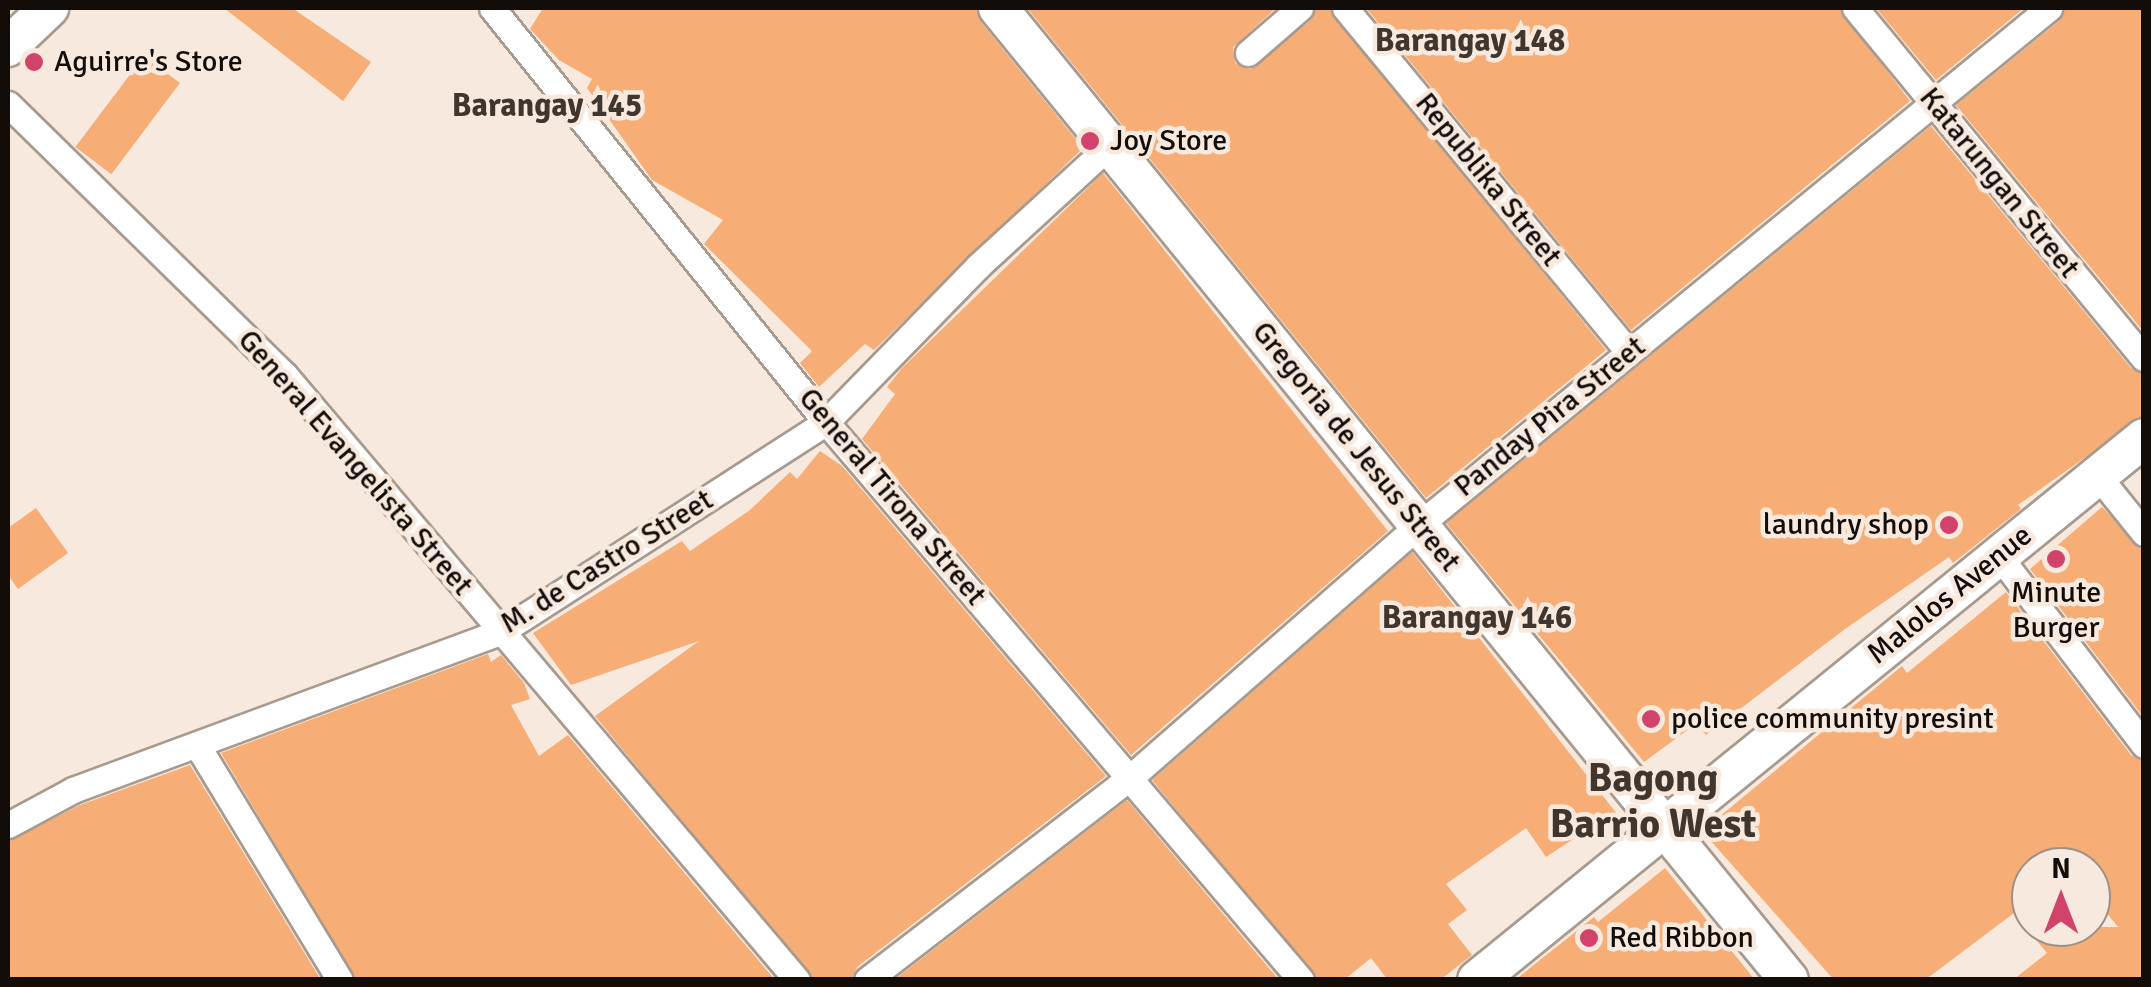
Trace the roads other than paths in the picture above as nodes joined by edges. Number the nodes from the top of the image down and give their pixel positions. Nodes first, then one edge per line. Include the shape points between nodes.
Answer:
1 (48, 8) edge
2 (492, 8) edge
3 (998, 8) edge
4 (1300, 8) edge
5 (1345, 8) edge
6 (1855, 8) edge
7 (2049, 8) edge
8 (8, 47) edge
9 (1248, 54) dead end
10 (1933, 102) junction
11 (8, 104) edge
12 (1110, 145) junction
13 (1629, 352) junction
14 (2144, 358) edge
15 (826, 422) junction
16 (2144, 438) edge
17 (2098, 476) junction
18 (1420, 524) junction
19 (2144, 533) edge
20 (1999, 556) junction
21 (502, 631) junction
22 (197, 745) junction
23 (2144, 745) edge
24 (1132, 776) junction
25 (8, 825) edge
26 (1666, 826) junction
27 (340, 980) edge
28 (797, 980) edge
29 (868, 980) edge
30 (1302, 980) edge
31 (1477, 980) edge
32 (1789, 980) edge

1 - 8 street
2 - 15 street, General Tirona Street
3 - 12 street, Gregoria de Jesus Street
4 - 9 street
5 - 13 street, Republika Street
6 - 10 street, Katarungan Street
7 - 10 street, Panday Pira Street
10 - 13 street, Panday Pira Street
10 - 14 street, Katarungan Street
11 - 21 street, General Evangelista Street via 284,374
12 - 15 street, M. de Castro Street via 978,266
12 - 18 street, Gregoria de Jesus Street
13 - 18 street, Panday Pira Street
15 - 21 street, M. de Castro Street
15 - 24 street, General Tirona Street
16 - 17 street, Malolos Avenue
17 - 19 street
17 - 20 street, Malolos Avenue
18 - 24 street, Panday Pira Street
18 - 26 street, Gregoria de Jesus Street
20 - 23 street
20 - 26 street, Malolos Avenue
21 - 22 street, M. de Castro Street
21 - 28 street, General Evangelista Street
22 - 25 street, M. de Castro Street via 73,790
22 - 27 street
24 - 29 street, Panday Pira Street
24 - 30 street, General Tirona Street
26 - 31 street, Malolos Avenue
26 - 32 street, Gregoria de Jesus Street

